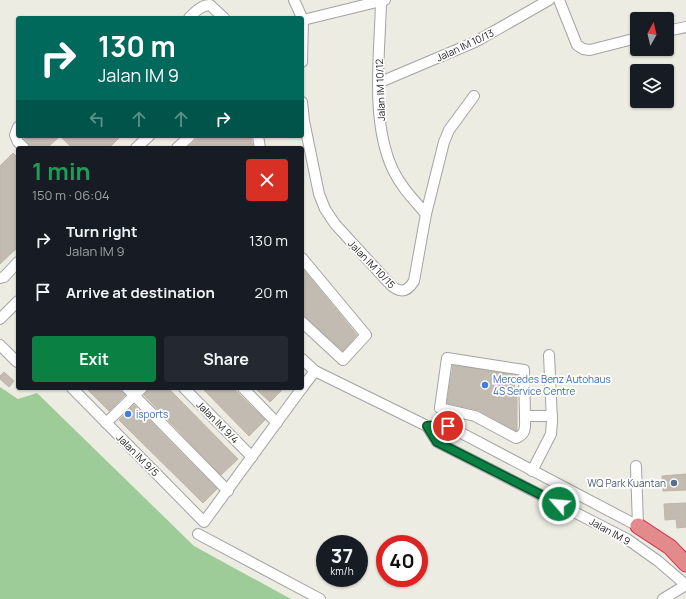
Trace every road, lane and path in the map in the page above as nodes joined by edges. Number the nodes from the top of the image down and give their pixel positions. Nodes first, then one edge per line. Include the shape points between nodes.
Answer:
1 (294, 0) edge
2 (549, 0) edge
3 (559, 0) edge
4 (383, 1) edge
5 (191, 16) edge
6 (222, 16) edge
7 (301, 16) edge
8 (304, 20) edge
9 (686, 27) edge
10 (674, 30) edge
11 (630, 40) edge
12 (378, 83) junction
13 (474, 96) dead end
14 (304, 121) edge
15 (16, 138) edge
16 (146, 138) edge
17 (188, 138) edge
18 (22, 146) edge
19 (138, 146) edge
20 (179, 146) edge
21 (426, 214) junction
22 (304, 260) edge
23 (16, 264) edge
24 (1, 276) edge
25 (16, 303) edge
26 (0, 318) edge
27 (304, 324) edge
28 (0, 344) edge
29 (549, 355) dead end
30 (16, 361) edge
31 (304, 361) edge
32 (315, 371) junction
33 (304, 384) edge
34 (74, 390) edge
35 (129, 390) edge
36 (140, 390) edge
37 (186, 390) edge
38 (245, 390) edge
39 (300, 390) edge
40 (134, 396) junction
41 (525, 416) junction
42 (552, 416) junction
43 (106, 423) junction
44 (277, 423) junction
45 (427, 426) junction
46 (460, 433) junction
47 (473, 440) junction
48 (452, 450) junction
49 (464, 456) junction
50 (252, 457) junction
51 (636, 466) dead end
52 (532, 471) junction
53 (228, 491) junction
54 (638, 526) junction
55 (198, 534) dead end
56 (686, 564) edge
57 (686, 585) edge
58 (320, 599) edge
59 (663, 599) edge

1 - 7 street
2 - 12 street, Jalan IM 10/13 via 475,42
3 - 11 street via 578,44 583,49 590,50
4 - 8 street
4 - 12 street, Jalan IM 10/12
5 - 6 street via 198,9 210,5
9 - 10 street
12 - 21 street, Jalan IM 10/12 via 379,110 386,150 393,170 404,189
13 - 21 street, Jalan IM 10/15 via 449,130 444,142
14 - 21 street, Jalan IM 10/15 via 319,194 325,209 335,224 394,289 399,291 410,287 414,281
15 - 18 street
16 - 19 street
17 - 20 street
22 - 27 street via 366,335 343,360
23 - 24 street
25 - 26 street
28 - 30 street
29 - 42 street
31 - 32 street, Jalan IM 9
32 - 33 street
32 - 45 street, Jalan IM 9
34 - 43 street, Jalan IM 9/5
35 - 40 street
36 - 40 street
37 - 50 street, Jalan IM 9/4
38 - 44 street
39 - 44 street
40 - 43 street
40 - 53 street
41 - 41 street via 526,430 516,438 475,416 440,408 447,358 524,370
41 - 42 street
42 - 52 street via 551,434
43 - 53 street, Jalan IM 9/5 via 204,522
44 - 50 street
45 - 46 street, Jalan IM 9 via 448,426
45 - 48 street, Jalan IM 9 via 437,442
46 - 47 street, Jalan IM 9
46 - 48 street via 452,437
47 - 49 street via 470,452
47 - 52 street, Jalan IM 9
48 - 49 street, Jalan IM 9
49 - 57 street, Jalan IM 9 via 627,539
50 - 53 street
51 - 54 street
52 - 54 street, Jalan IM 9
54 - 56 highway via 670,547
55 - 58 street
57 - 59 street

